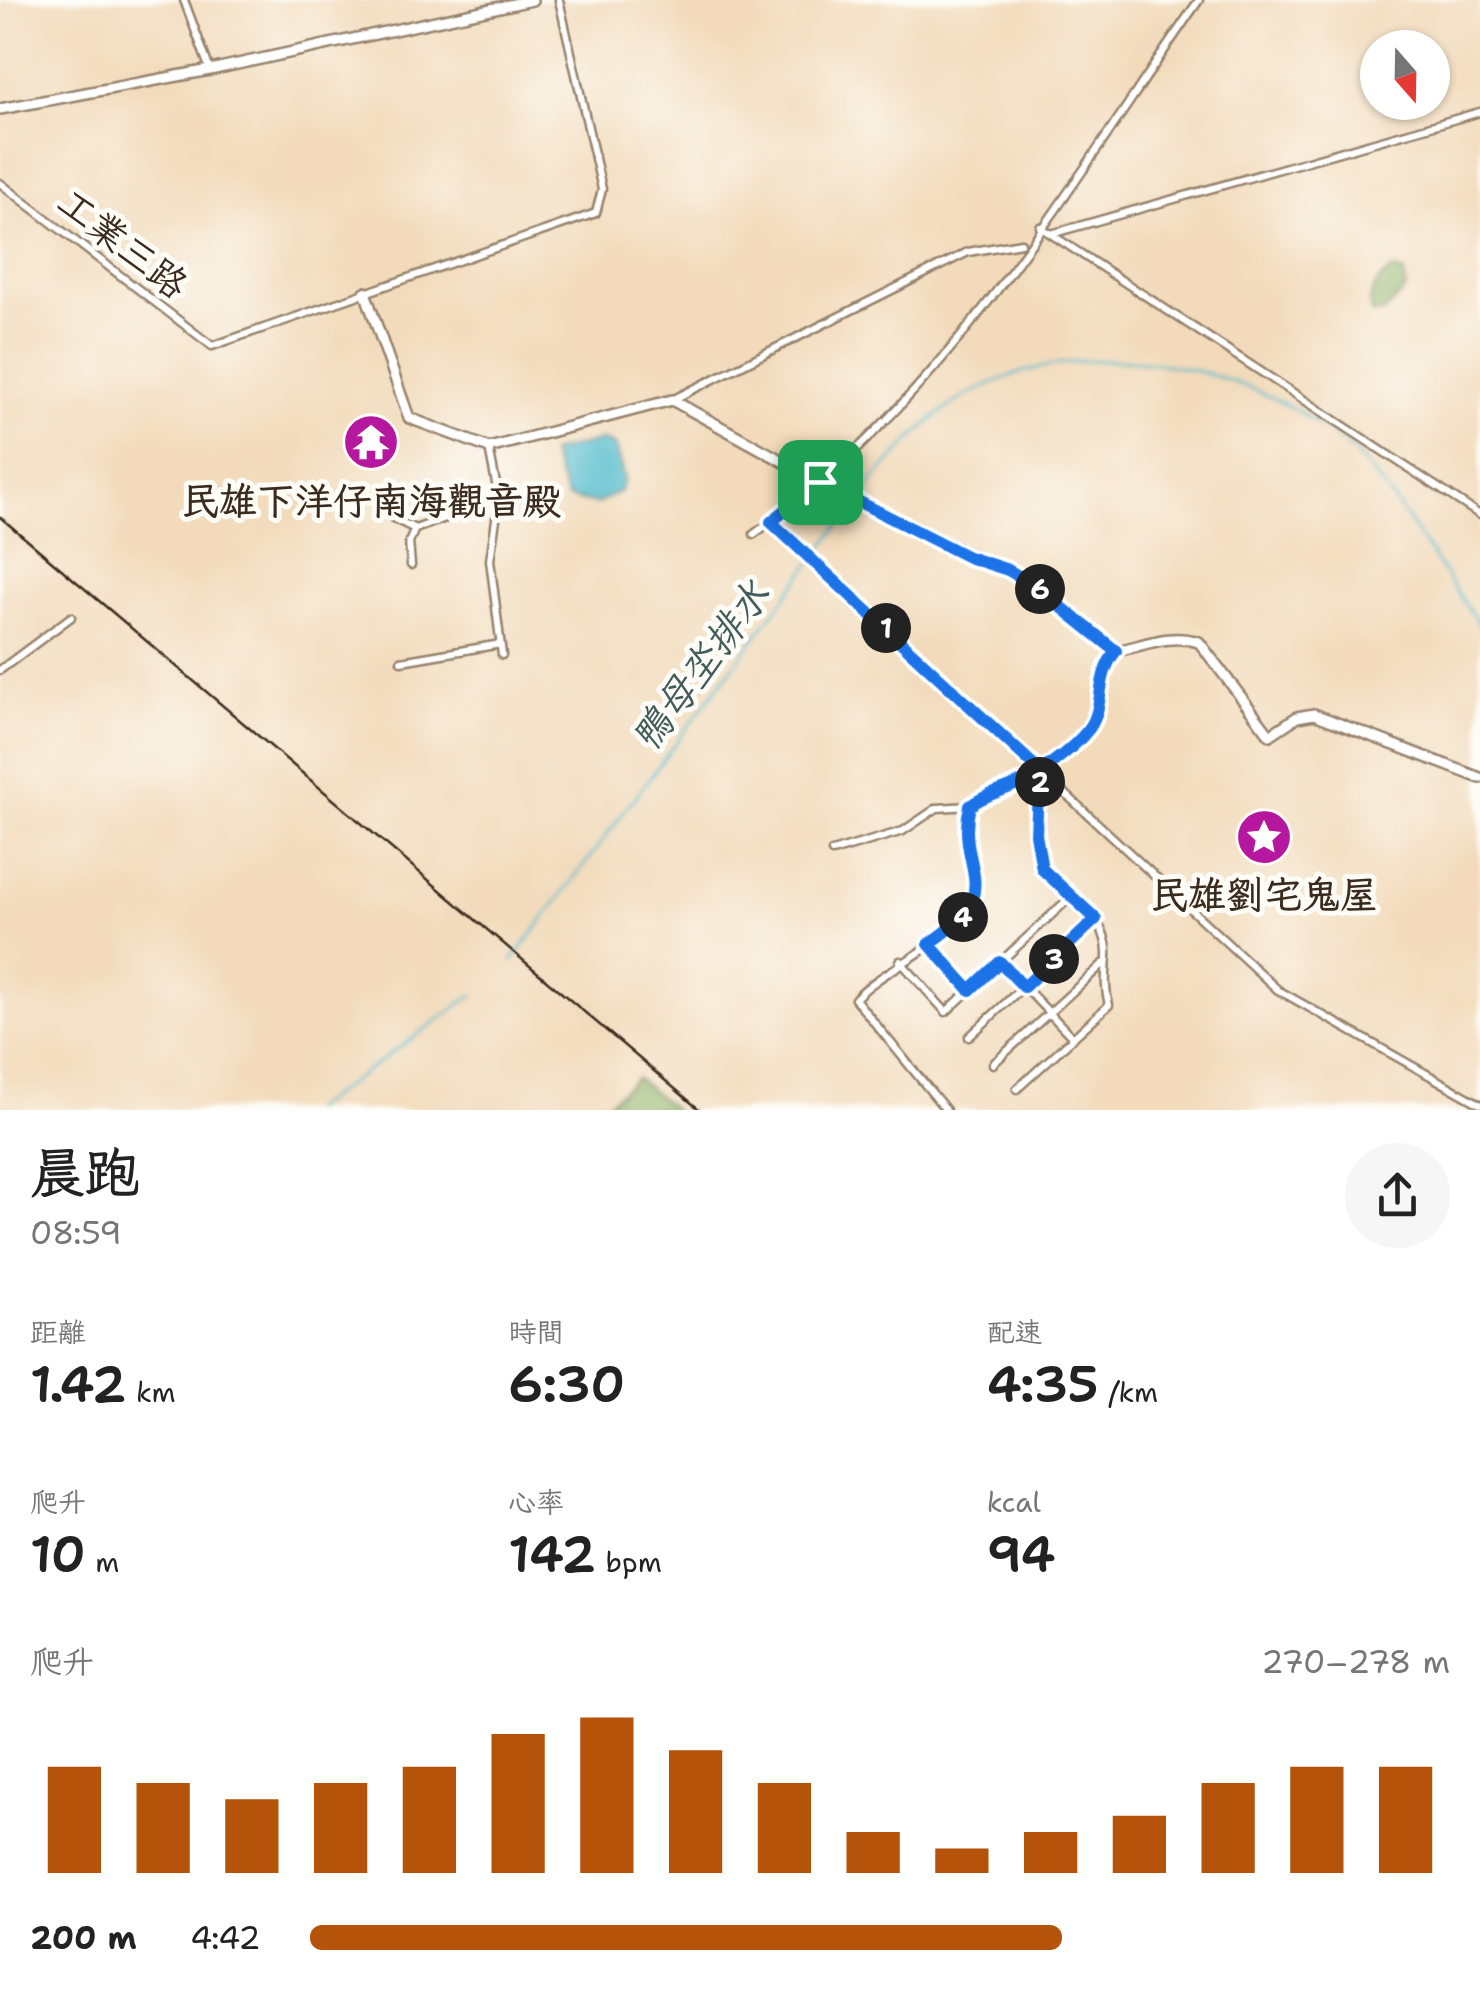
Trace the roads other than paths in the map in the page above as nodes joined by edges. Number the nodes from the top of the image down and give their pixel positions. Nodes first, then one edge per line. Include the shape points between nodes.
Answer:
1 (184, 0) edge
2 (532, 0) edge
3 (559, 0) edge
4 (1199, 0) edge
5 (210, 70) junction
6 (0, 109) edge
7 (1480, 112) edge
8 (0, 183) edge
9 (1040, 227) junction
10 (1051, 234) junction
11 (1021, 244) dead end
12 (365, 292) junction
13 (672, 400) junction
14 (488, 448) junction
15 (820, 482) junction
16 (499, 498) junction
17 (1480, 515) edge
18 (391, 518) dead end
19 (771, 522) junction
20 (415, 528) junction
21 (754, 534) dead end
22 (412, 564) dead end
23 (71, 618) dead end
24 (501, 644) junction
25 (1116, 651) junction
26 (502, 654) dead end
27 (402, 660) dead end
28 (0, 670) edge
29 (1039, 770) junction
30 (1480, 778) edge
31 (970, 806) junction
32 (832, 852) dead end
33 (1074, 896) junction
34 (1096, 919) junction
35 (929, 944) junction
36 (900, 961) junction
37 (1000, 962) junction
38 (1106, 962) junction
39 (1024, 987) junction
40 (970, 990) junction
41 (1048, 1013) junction
42 (969, 1037) dead end
43 (1072, 1038) junction
44 (993, 1064) dead end
45 (1018, 1090) dead end
46 (1480, 1104) edge
47 (946, 1110) edge

1 - 5 street
2 - 5 street
3 - 12 street via 602,189 596,214
4 - 9 street
5 - 6 street
7 - 10 street
8 - 12 street, 工業三路 via 212,346
9 - 10 street
9 - 15 street via 904,403
10 - 17 street
11 - 13 street via 968,252
12 - 14 street via 408,418
13 - 14 street
13 - 15 street
14 - 16 street
15 - 19 street
15 - 25 street via 1021,577
16 - 20 street
16 - 24 street via 490,560
18 - 20 street
19 - 21 street
19 - 29 street
20 - 22 street
23 - 28 street
24 - 26 street
24 - 27 street
25 - 29 street via 1103,669 1090,728
25 - 30 street via 1161,639 1200,642 1270,735 1314,714
29 - 31 street
29 - 33 street via 1036,855 1042,869
29 - 46 street via 1278,990
31 - 32 street via 938,808 903,831
31 - 35 street via 972,902
33 - 34 street
33 - 37 street
34 - 38 street
34 - 39 street
35 - 36 street
35 - 40 street
36 - 40 street via 946,1012
36 - 47 street via 860,993 856,1004
37 - 39 street
37 - 40 street
38 - 41 street
38 - 43 street via 1110,1005
39 - 41 street
39 - 42 street
41 - 43 street
41 - 44 street
43 - 45 street

